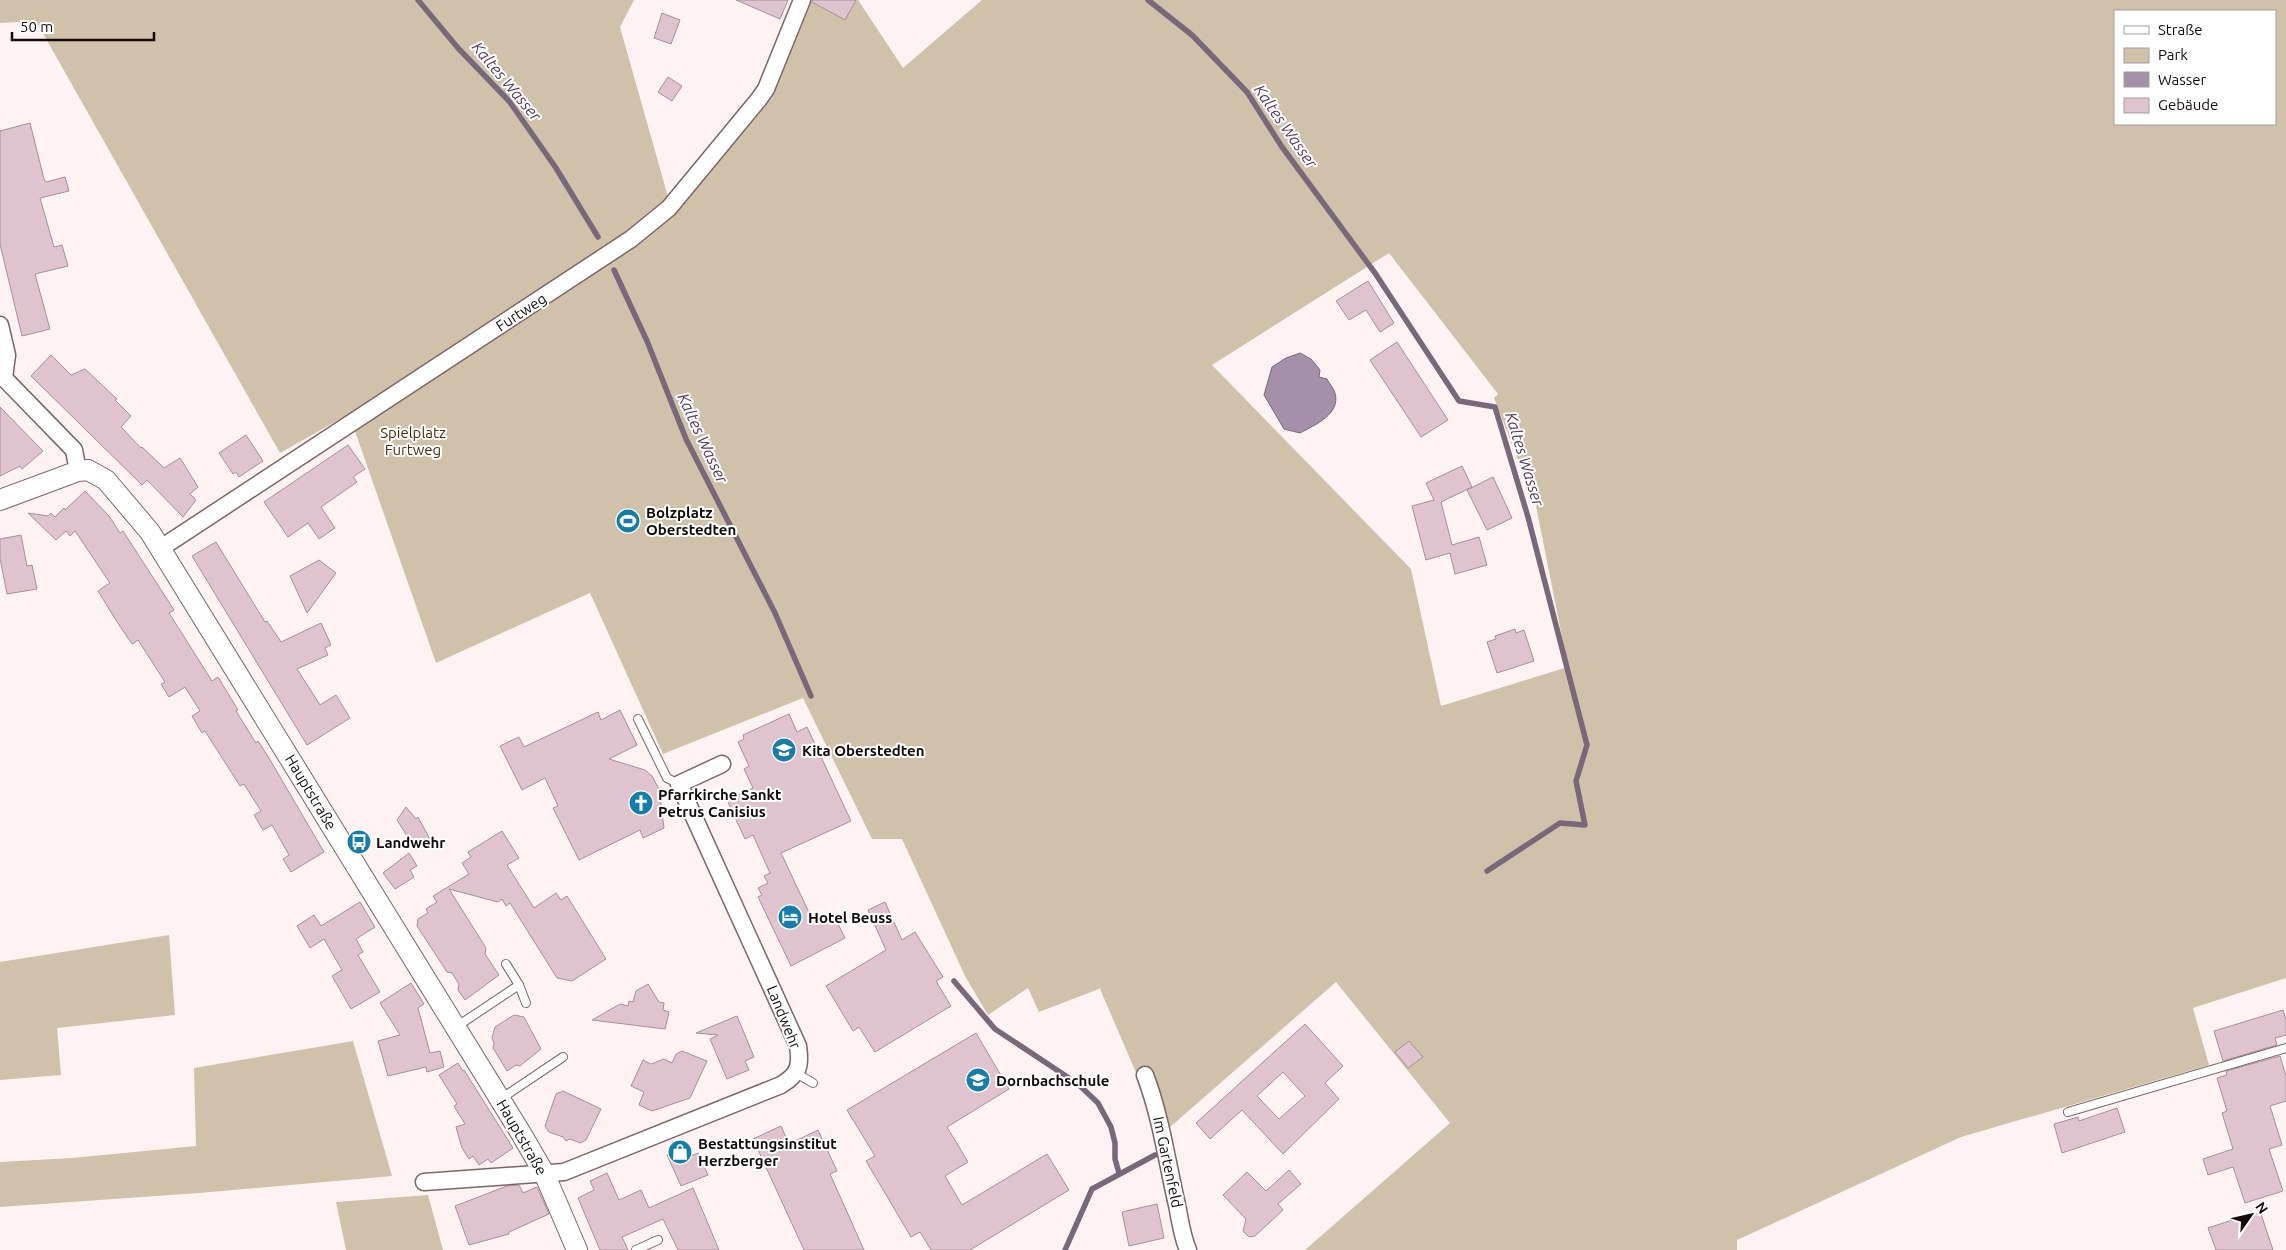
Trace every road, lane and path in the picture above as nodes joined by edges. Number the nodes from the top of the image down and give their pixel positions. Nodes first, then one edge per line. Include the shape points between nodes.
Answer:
1 (802, 0) edge
2 (0, 325) edge
3 (2, 376) edge
4 (78, 471) junction
5 (0, 500) edge
6 (161, 548) junction
7 (638, 719) dead end
8 (722, 764) dead end
9 (679, 784) junction
10 (506, 964) dead end
11 (519, 985) junction
12 (526, 1002) dead end
13 (456, 1027) junction
14 (2286, 1048) edge
15 (563, 1057) dead end
16 (796, 1072) junction
17 (1144, 1076) dead end
18 (813, 1083) dead end
19 (500, 1100) junction
20 (2068, 1112) dead end
21 (544, 1173) junction
22 (424, 1182) dead end
23 (658, 1240) dead end
24 (577, 1250) edge
25 (636, 1250) edge
26 (1188, 1250) edge

1 - 6 street, Furtweg via 766,89 669,208 623,244
2 - 3 street via 7,355
3 - 4 street via 74,450
4 - 5 street
4 - 6 street, Hauptstraße via 88,470 106,480 142,520
6 - 13 street, Hauptstraße
7 - 9 lane via 666,778
8 - 9 street
9 - 16 street, Landwehr via 798,1046 800,1062
10 - 11 lane
11 - 12 lane
11 - 13 lane
13 - 19 street, Hauptstraße
14 - 20 lane
15 - 19 lane
16 - 18 lane
16 - 21 street, Landwehr via 781,1085 694,1120 564,1172
17 - 26 street, Im Gartenfeld via 1159,1118
19 - 21 street, Hauptstraße
21 - 22 street, Landwehr
21 - 24 street, Hauptstraße
23 - 25 lane

